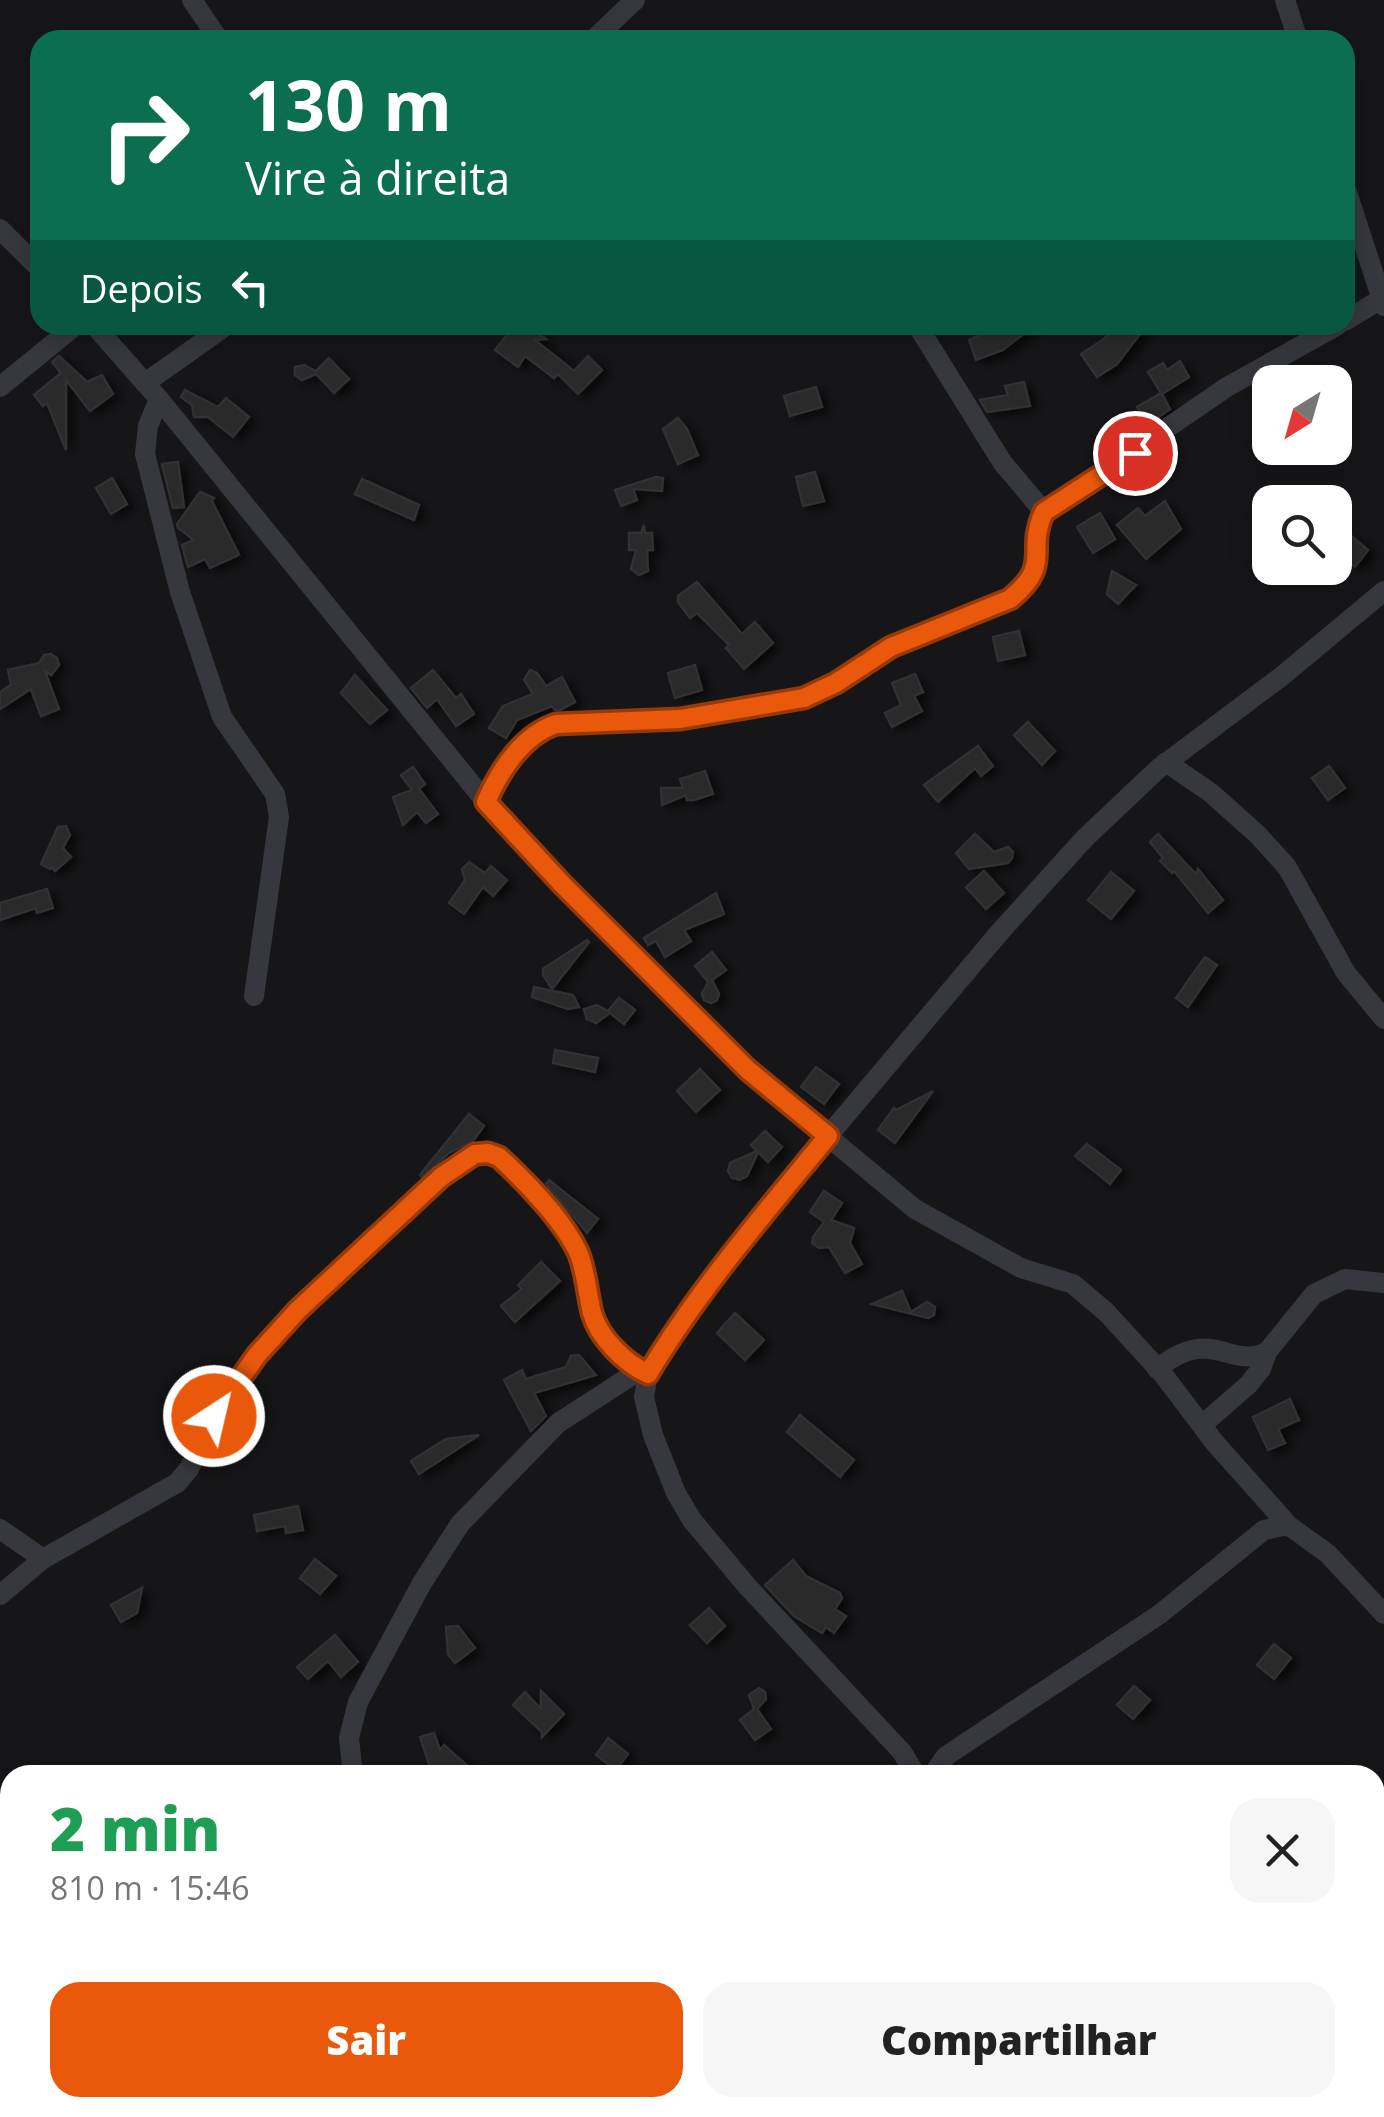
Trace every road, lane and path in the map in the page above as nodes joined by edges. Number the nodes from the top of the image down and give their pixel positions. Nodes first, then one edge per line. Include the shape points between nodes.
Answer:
1 (192, 0) edge
2 (635, 0) edge
3 (1285, 0) edge
4 (212, 30) edge
5 (604, 30) edge
6 (1295, 30) edge
7 (1355, 217) edge
8 (0, 229) edge
9 (30, 260) edge
10 (1383, 302) edge
11 (1355, 316) edge
12 (64, 335) edge
13 (103, 335) edge
14 (216, 335) edge
15 (923, 335) edge
16 (1320, 335) edge
17 (0, 387) edge
18 (152, 391) junction
19 (1044, 512) junction
20 (1384, 591) edge
21 (1166, 762) junction
22 (486, 802) junction
23 (254, 996) dead end
24 (1384, 1019) edge
25 (828, 1136) junction
26 (1384, 1283) edge
27 (1268, 1352) junction
28 (1158, 1369) junction
29 (644, 1372) junction
30 (1202, 1425) junction
31 (1264, 1499) junction
32 (1288, 1525) junction
33 (0, 1529) edge
34 (1264, 1530) junction
35 (44, 1558) junction
36 (0, 1595) edge
37 (1384, 1614) edge
38 (902, 1752) junction
39 (946, 1756) junction
40 (352, 1765) edge
41 (910, 1765) edge
42 (940, 1765) edge

1 - 4 street
2 - 5 street
3 - 6 street
7 - 10 street
8 - 9 street
10 - 11 street
12 - 17 street
13 - 18 street
14 - 18 street
15 - 19 street via 976,424
16 - 19 street via 1227,387
18 - 22 street
18 - 23 street via 145,454 180,592 222,717 275,794 279,818
19 - 22 street via 1036,570 1010,599 891,647 804,698 680,719 544,728 507,764
20 - 21 street
21 - 24 street via 1211,794 1287,867 1346,973
21 - 25 street via 999,933
22 - 25 street via 748,1070
25 - 28 street via 915,1209 1021,1268 1073,1284
25 - 29 street
26 - 27 street via 1345,1279 1326,1286
27 - 28 street via 1248,1356 1200,1346
27 - 30 street via 1248,1385
28 - 30 street
29 - 35 street via 600,1332 567,1232 499,1157 475,1154 441,1177 257,1355 177,1483
29 - 38 street via 653,1435 692,1520
29 - 40 street via 558,1423 460,1524 358,1702 349,1738
30 - 31 street
31 - 32 street
31 - 34 street
32 - 34 street
32 - 37 street via 1328,1554
33 - 35 street
34 - 39 street via 1160,1614
35 - 36 street
38 - 39 street
38 - 41 street
39 - 42 street

